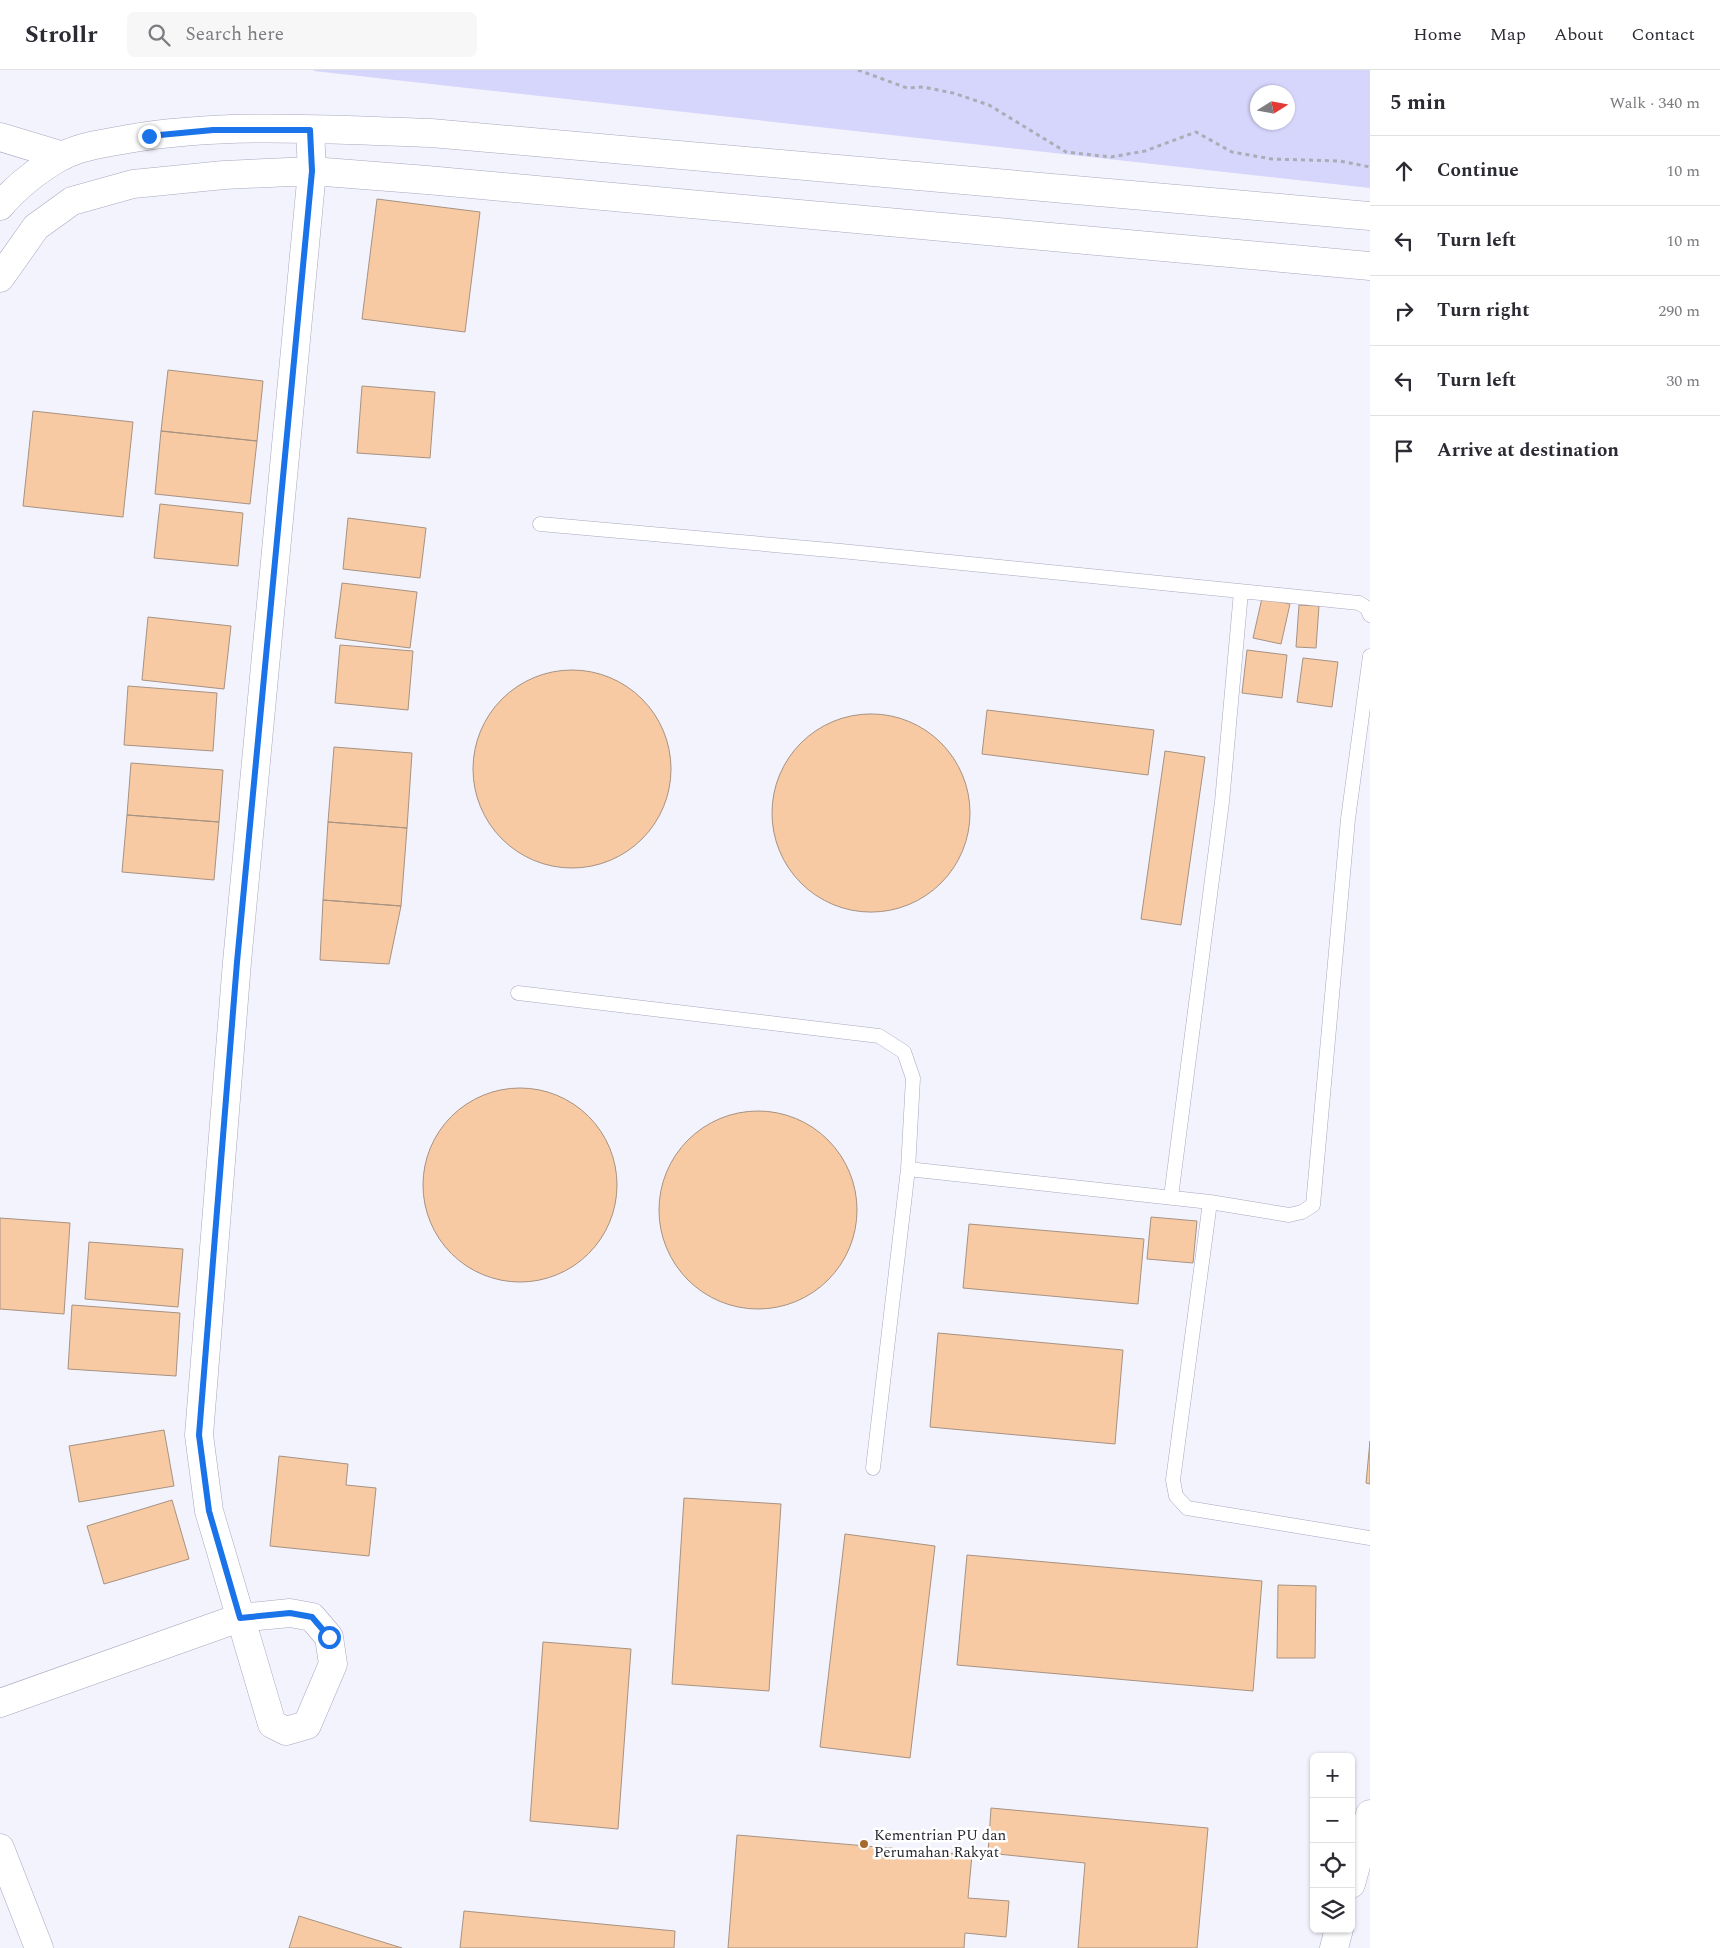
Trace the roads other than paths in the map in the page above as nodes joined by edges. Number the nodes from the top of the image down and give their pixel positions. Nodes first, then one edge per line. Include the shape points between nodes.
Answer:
1 (310, 130) junction
2 (0, 137) edge
3 (63, 156) junction
4 (312, 171) junction
5 (0, 206) edge
6 (1370, 216) edge
7 (1370, 266) edge
8 (0, 278) edge
9 (540, 524) dead end
10 (1241, 592) junction
11 (1370, 615) edge
12 (1370, 656) edge
13 (518, 993) dead end
14 (908, 1169) junction
15 (1171, 1197) junction
16 (1210, 1202) junction
17 (872, 1468) dead end
18 (1370, 1538) edge
19 (0, 1703) edge
20 (1370, 1814) edge
21 (0, 1848) edge
22 (1355, 1869) edge
23 (1338, 1933) edge
24 (39, 1948) edge
25 (1334, 1948) edge

1 - 3 street via 213,130 149,136 97,144
1 - 4 street
1 - 6 street via 431,133
2 - 3 street
3 - 5 street via 14,189
4 - 7 street
4 - 8 street via 133,184 72,201 36,227
4 - 19 street via 238,952 199,1435 209,1511 240,1618
9 - 10 lane
10 - 11 lane via 1359,603 1367,608
10 - 15 lane via 1222,802
12 - 16 lane via 1348,820 1313,1205 1302,1212 1289,1214
13 - 14 lane via 879,1036 904,1052 912,1078
14 - 15 lane
14 - 17 lane
15 - 16 lane
16 - 18 lane via 1173,1480 1176,1496 1186,1508
20 - 22 street
21 - 24 street
23 - 25 street

